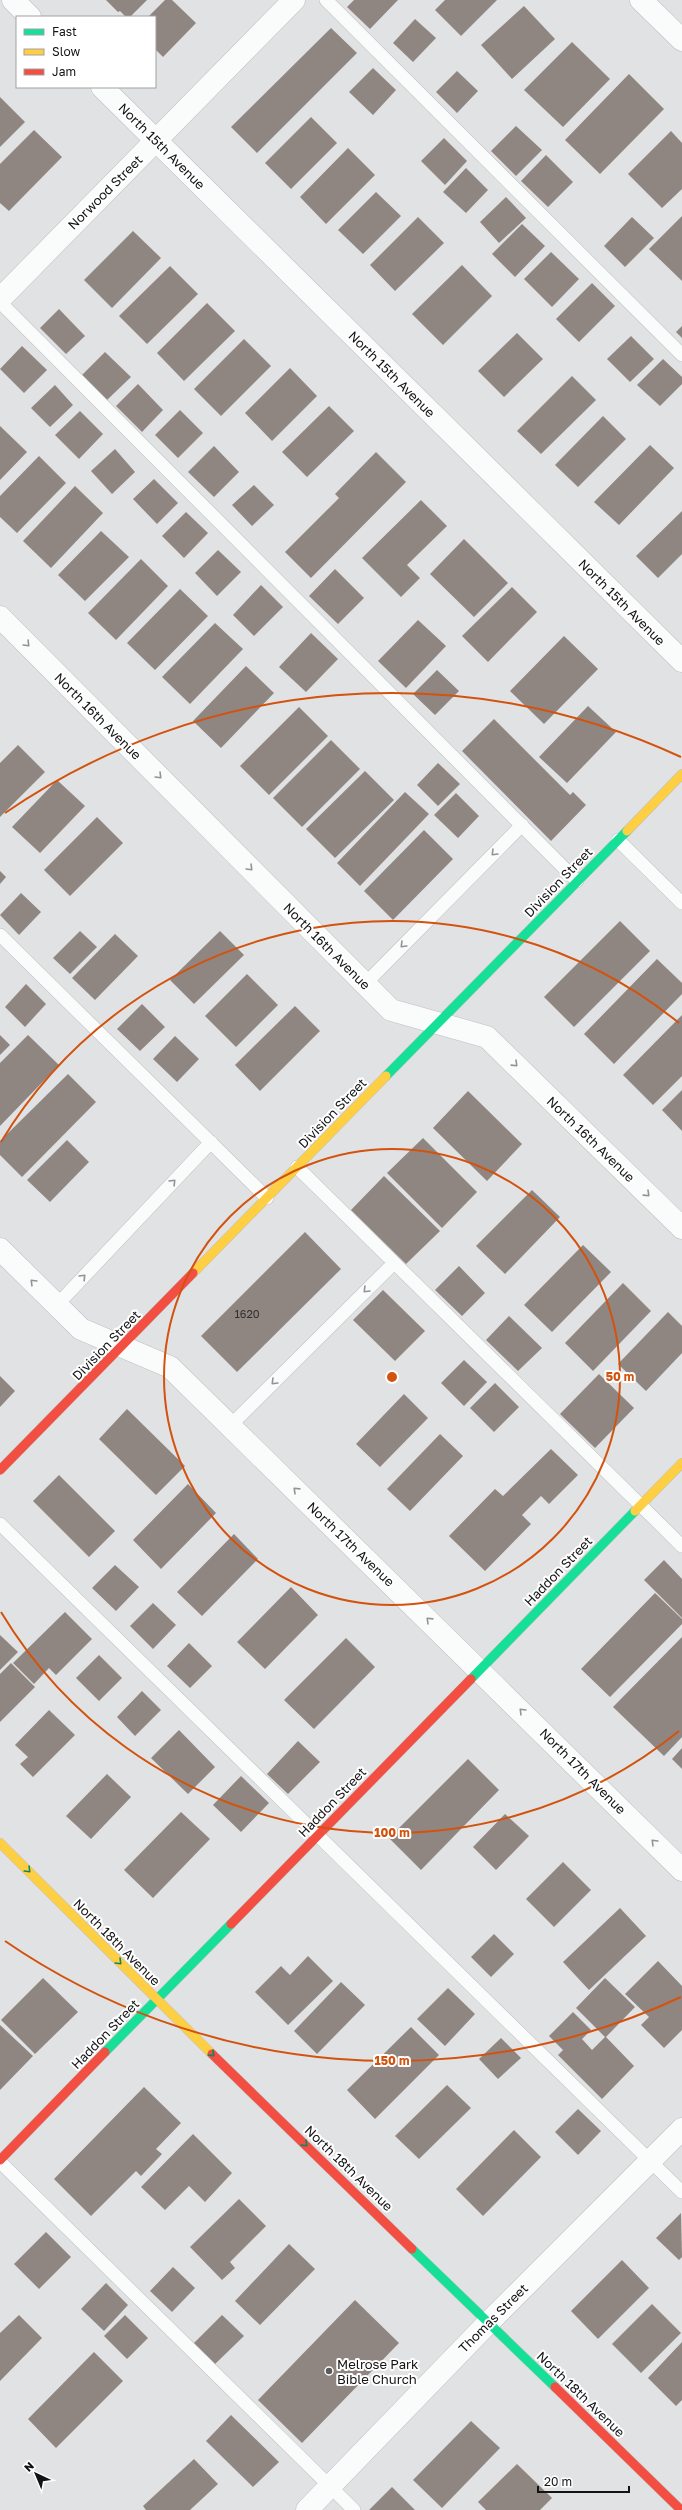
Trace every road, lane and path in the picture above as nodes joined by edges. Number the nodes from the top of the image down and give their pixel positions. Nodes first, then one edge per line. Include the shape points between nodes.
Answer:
1 (13, 0) edge
2 (294, 0) edge
3 (326, 0) edge
4 (641, 0) edge
5 (29, 16) edge
6 (682, 40) edge
7 (103, 88) edge
8 (156, 140) junction
9 (0, 300) edge
10 (682, 355) edge
11 (0, 617) edge
12 (682, 661) edge
13 (682, 774) edge
14 (522, 825) junction
15 (618, 840) junction
16 (577, 881) junction
17 (682, 903) edge
18 (0, 935) edge
19 (365, 984) junction
20 (438, 1024) junction
21 (211, 1142) junction
22 (297, 1167) junction
23 (267, 1198) junction
24 (682, 1228) edge
25 (0, 1249) edge
26 (394, 1263) junction
27 (56, 1305) junction
28 (123, 1347) junction
29 (230, 1426) junction
30 (682, 1463) edge
31 (0, 1470) edge
32 (641, 1505) junction
33 (0, 1524) edge
34 (682, 1546) edge
35 (480, 1669) junction
36 (318, 1835) junction
37 (0, 1843) edge
38 (682, 1870) edge
39 (156, 2000) junction
40 (682, 2129) edge
41 (0, 2161) edge
42 (651, 2161) junction
43 (682, 2192) edge
44 (489, 2322) junction
45 (330, 2486) junction
46 (307, 2510) edge
47 (354, 2510) edge
48 (681, 2510) edge

1 - 5 street
2 - 8 street, Norwood Street
3 - 10 lane
4 - 6 street
7 - 8 street, North 15th Avenue
8 - 9 street, Norwood Street
8 - 12 street, North 15th Avenue
9 - 14 lane
11 -> 19 street, North 16th Avenue
13 - 15 street, Division Street
14 - 16 lane
14 -> 19 lane
15 - 16 street, Division Street
15 - 17 lane
16 - 20 street, Division Street
18 - 21 lane
19 - 20 street, North 16th Avenue via 391,1010
20 - 22 street, Division Street
20 -> 24 street, North 16th Avenue via 487,1037
21 - 23 lane
27 -> 21 lane
22 - 23 street, Division Street
22 - 26 lane
23 - 28 street, Division Street
27 -> 25 street, North 17th Avenue
26 -> 29 lane
26 - 32 lane
27 - 28 street, North 17th Avenue via 81,1329
28 - 29 street, North 17th Avenue via 170,1367
28 - 31 street, Division Street
35 -> 29 street, North 17th Avenue
30 - 32 street, Haddon Street
32 - 34 lane
32 - 35 street, Haddon Street
33 - 36 lane
35 - 36 street, Haddon Street
38 -> 35 street, North 17th Avenue
36 - 39 street, Haddon Street
36 - 42 lane
37 -> 39 street, North 18th Avenue
39 - 41 street, Haddon Street
39 -> 44 street, North 18th Avenue
40 - 42 street, Thomas Street
41 - 45 lane
42 - 43 lane
42 - 44 street, Thomas Street
44 - 45 street, Thomas Street
44 - 48 street, North 18th Avenue
45 - 46 street, Thomas Street
45 - 47 lane

